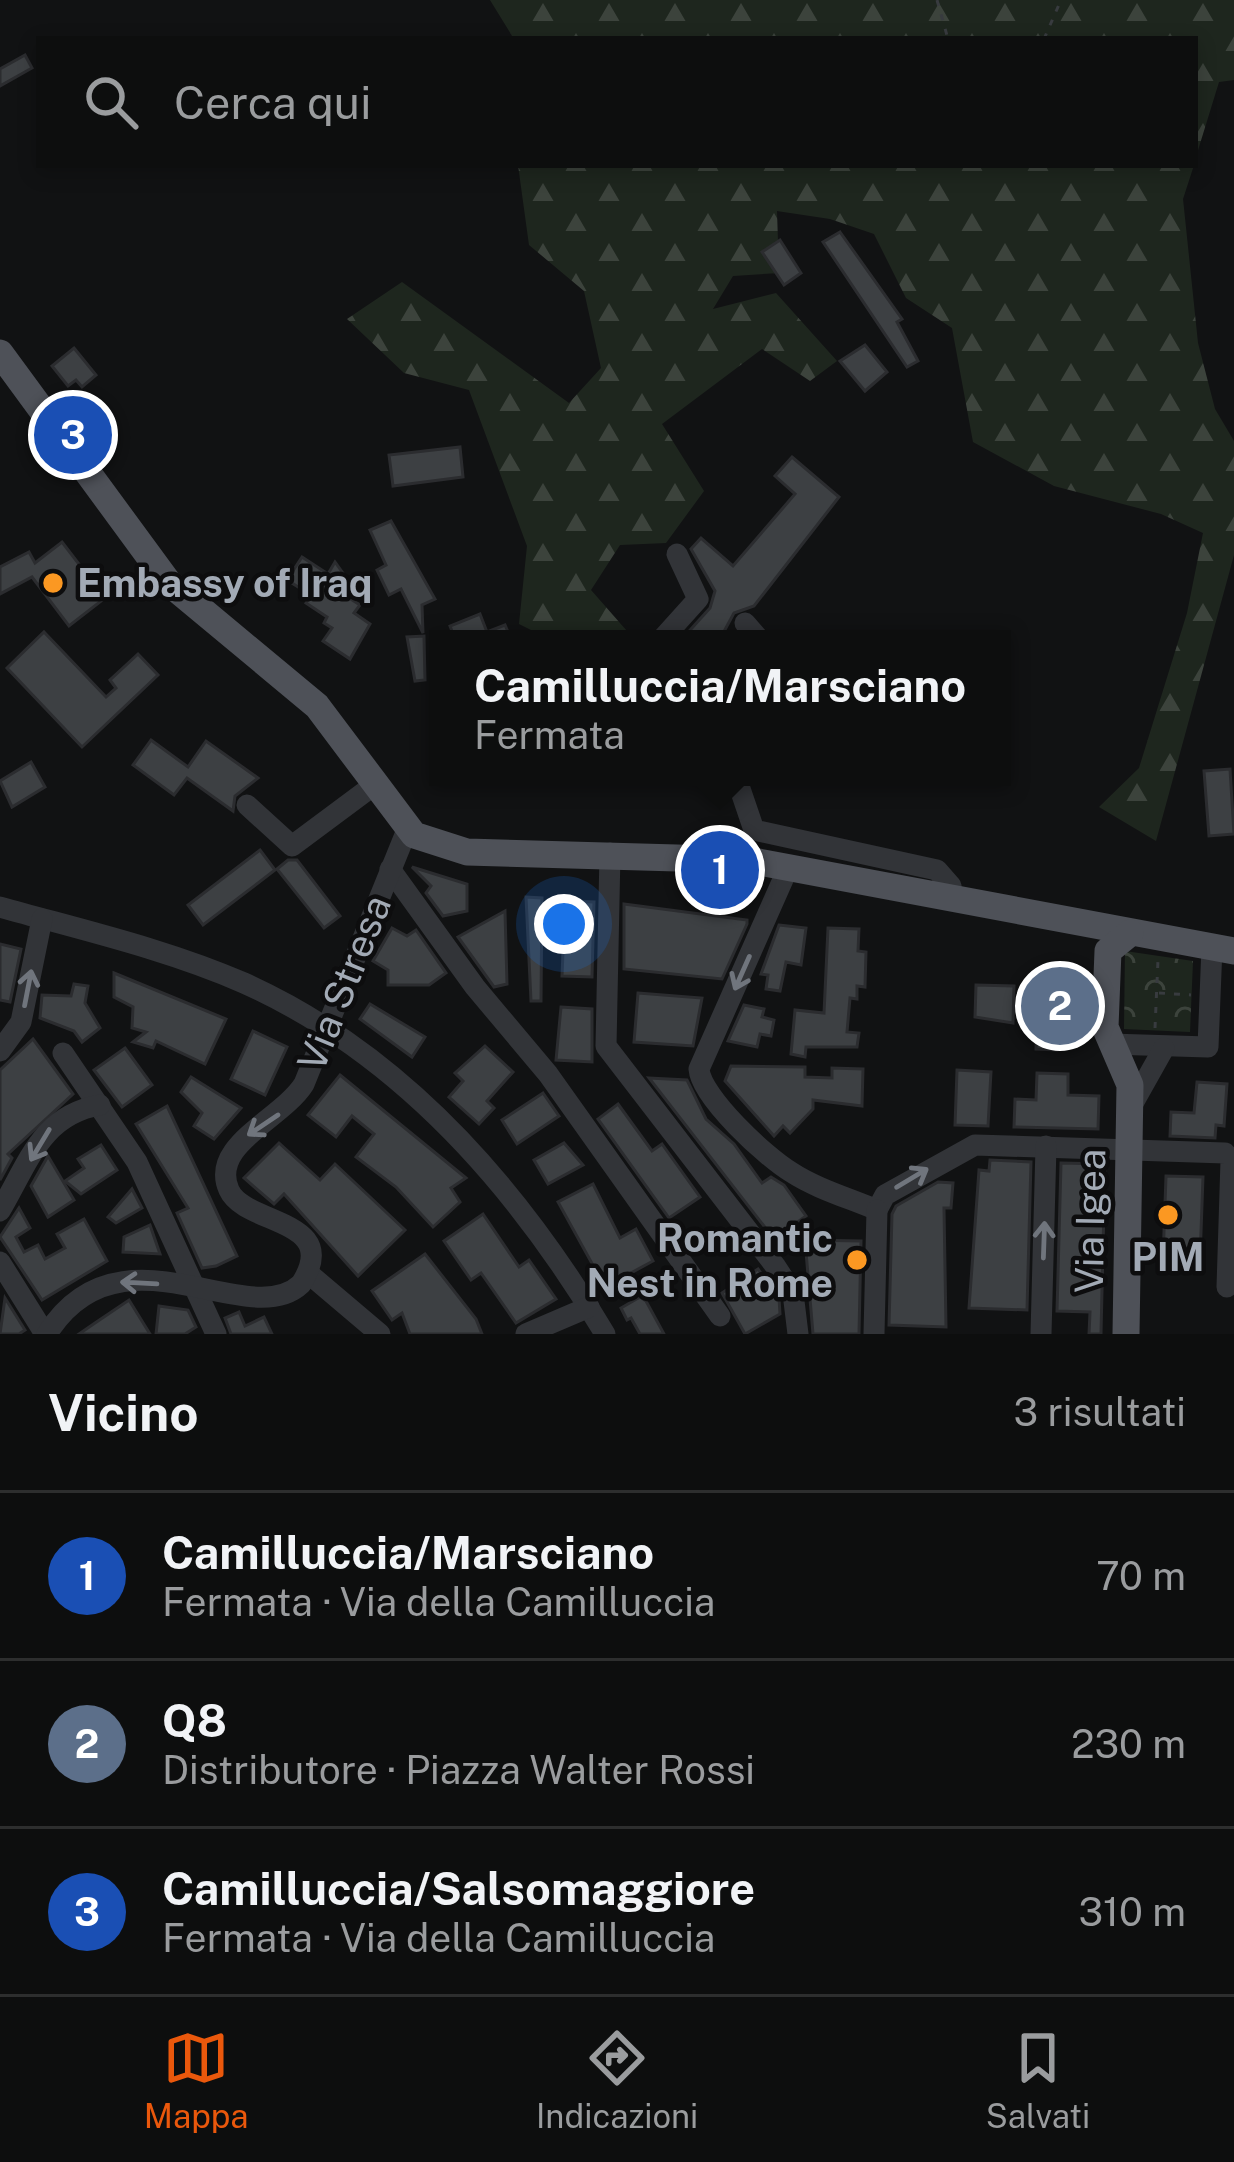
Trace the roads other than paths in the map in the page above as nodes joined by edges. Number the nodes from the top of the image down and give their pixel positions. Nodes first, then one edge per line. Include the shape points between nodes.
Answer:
1 (0, 353) edge
2 (677, 554) dead end
3 (670, 630) edge
4 (374, 785) junction
5 (739, 786) edge
6 (247, 805) dead end
7 (407, 830) junction
8 (610, 853) junction
9 (789, 866) junction
10 (390, 869) junction
11 (953, 898) junction
12 (0, 907) edge
13 (42, 919) junction
14 (1075, 922) junction
15 (1130, 932) junction
16 (1223, 949) edge
17 (1106, 959) junction
18 (326, 1030) junction
19 (1110, 1044) junction
20 (1208, 1047) junction
21 (1159, 1048) junction
22 (1234, 1050) edge
23 (0, 1051) edge
24 (63, 1053) dead end
25 (100, 1105) junction
26 (1131, 1109) junction
27 (1046, 1146) junction
28 (1130, 1150) junction
29 (877, 1210) junction
30 (0, 1211) edge
31 (0, 1262) edge
32 (308, 1273) junction
33 (194, 1287) junction
34 (1227, 1287) dead end
35 (589, 1307) junction
36 (720, 1316) dead end
37 (46, 1334) edge
38 (216, 1334) edge
39 (380, 1334) edge
40 (526, 1334) edge
41 (605, 1334) edge
42 (797, 1334) edge
43 (874, 1334) edge
44 (1041, 1334) edge
45 (1126, 1334) edge

1 - 4 main road via 168,582 317,706
2 - 3 street via 698,599
4 - 6 street via 292,846
4 - 7 main road
5 - 11 street via 754,830 937,870
7 - 8 main road via 467,851
7 - 10 street, Via Stresa
8 - 9 main road
8 - 42 street via 604,1039 784,1280 797,1307
9 - 11 main road
9 -> 29 street via 699,1077 784,1168
10 - 18 street, Via Stresa
10 - 36 street
11 - 14 main road
12 - 13 street
13 - 18 street via 233,979
23 -> 13 street via 21,1022
14 - 15 main road
14 - 17 main road
15 - 16 main road
15 - 17 main road
16 - 20 street
17 - 19 main road, Via Igea
18 -> 32 street, Via Stresa via 298,1093 237,1143 226,1168 237,1202 299,1232
18 - 35 street via 401,1085 487,1165
19 - 21 street
19 - 26 main road, Via Igea via 1129,1077
20 - 21 street
20 - 22 street
21 - 26 street, Via Igea
24 - 25 street
25 -> 30 street via 57,1119
25 - 33 street
26 - 28 main road, Via Igea
27 - 28 street
29 -> 27 street via 885,1195 968,1146
44 -> 27 street
28 - 34 street via 1230,1156
28 - 45 main road, Via Igea
29 - 43 street
31 - 37 street
32 - 33 street via 281,1296
32 - 39 street
33 -> 37 street via 99,1286
33 - 38 street
35 - 40 street
35 - 41 street

